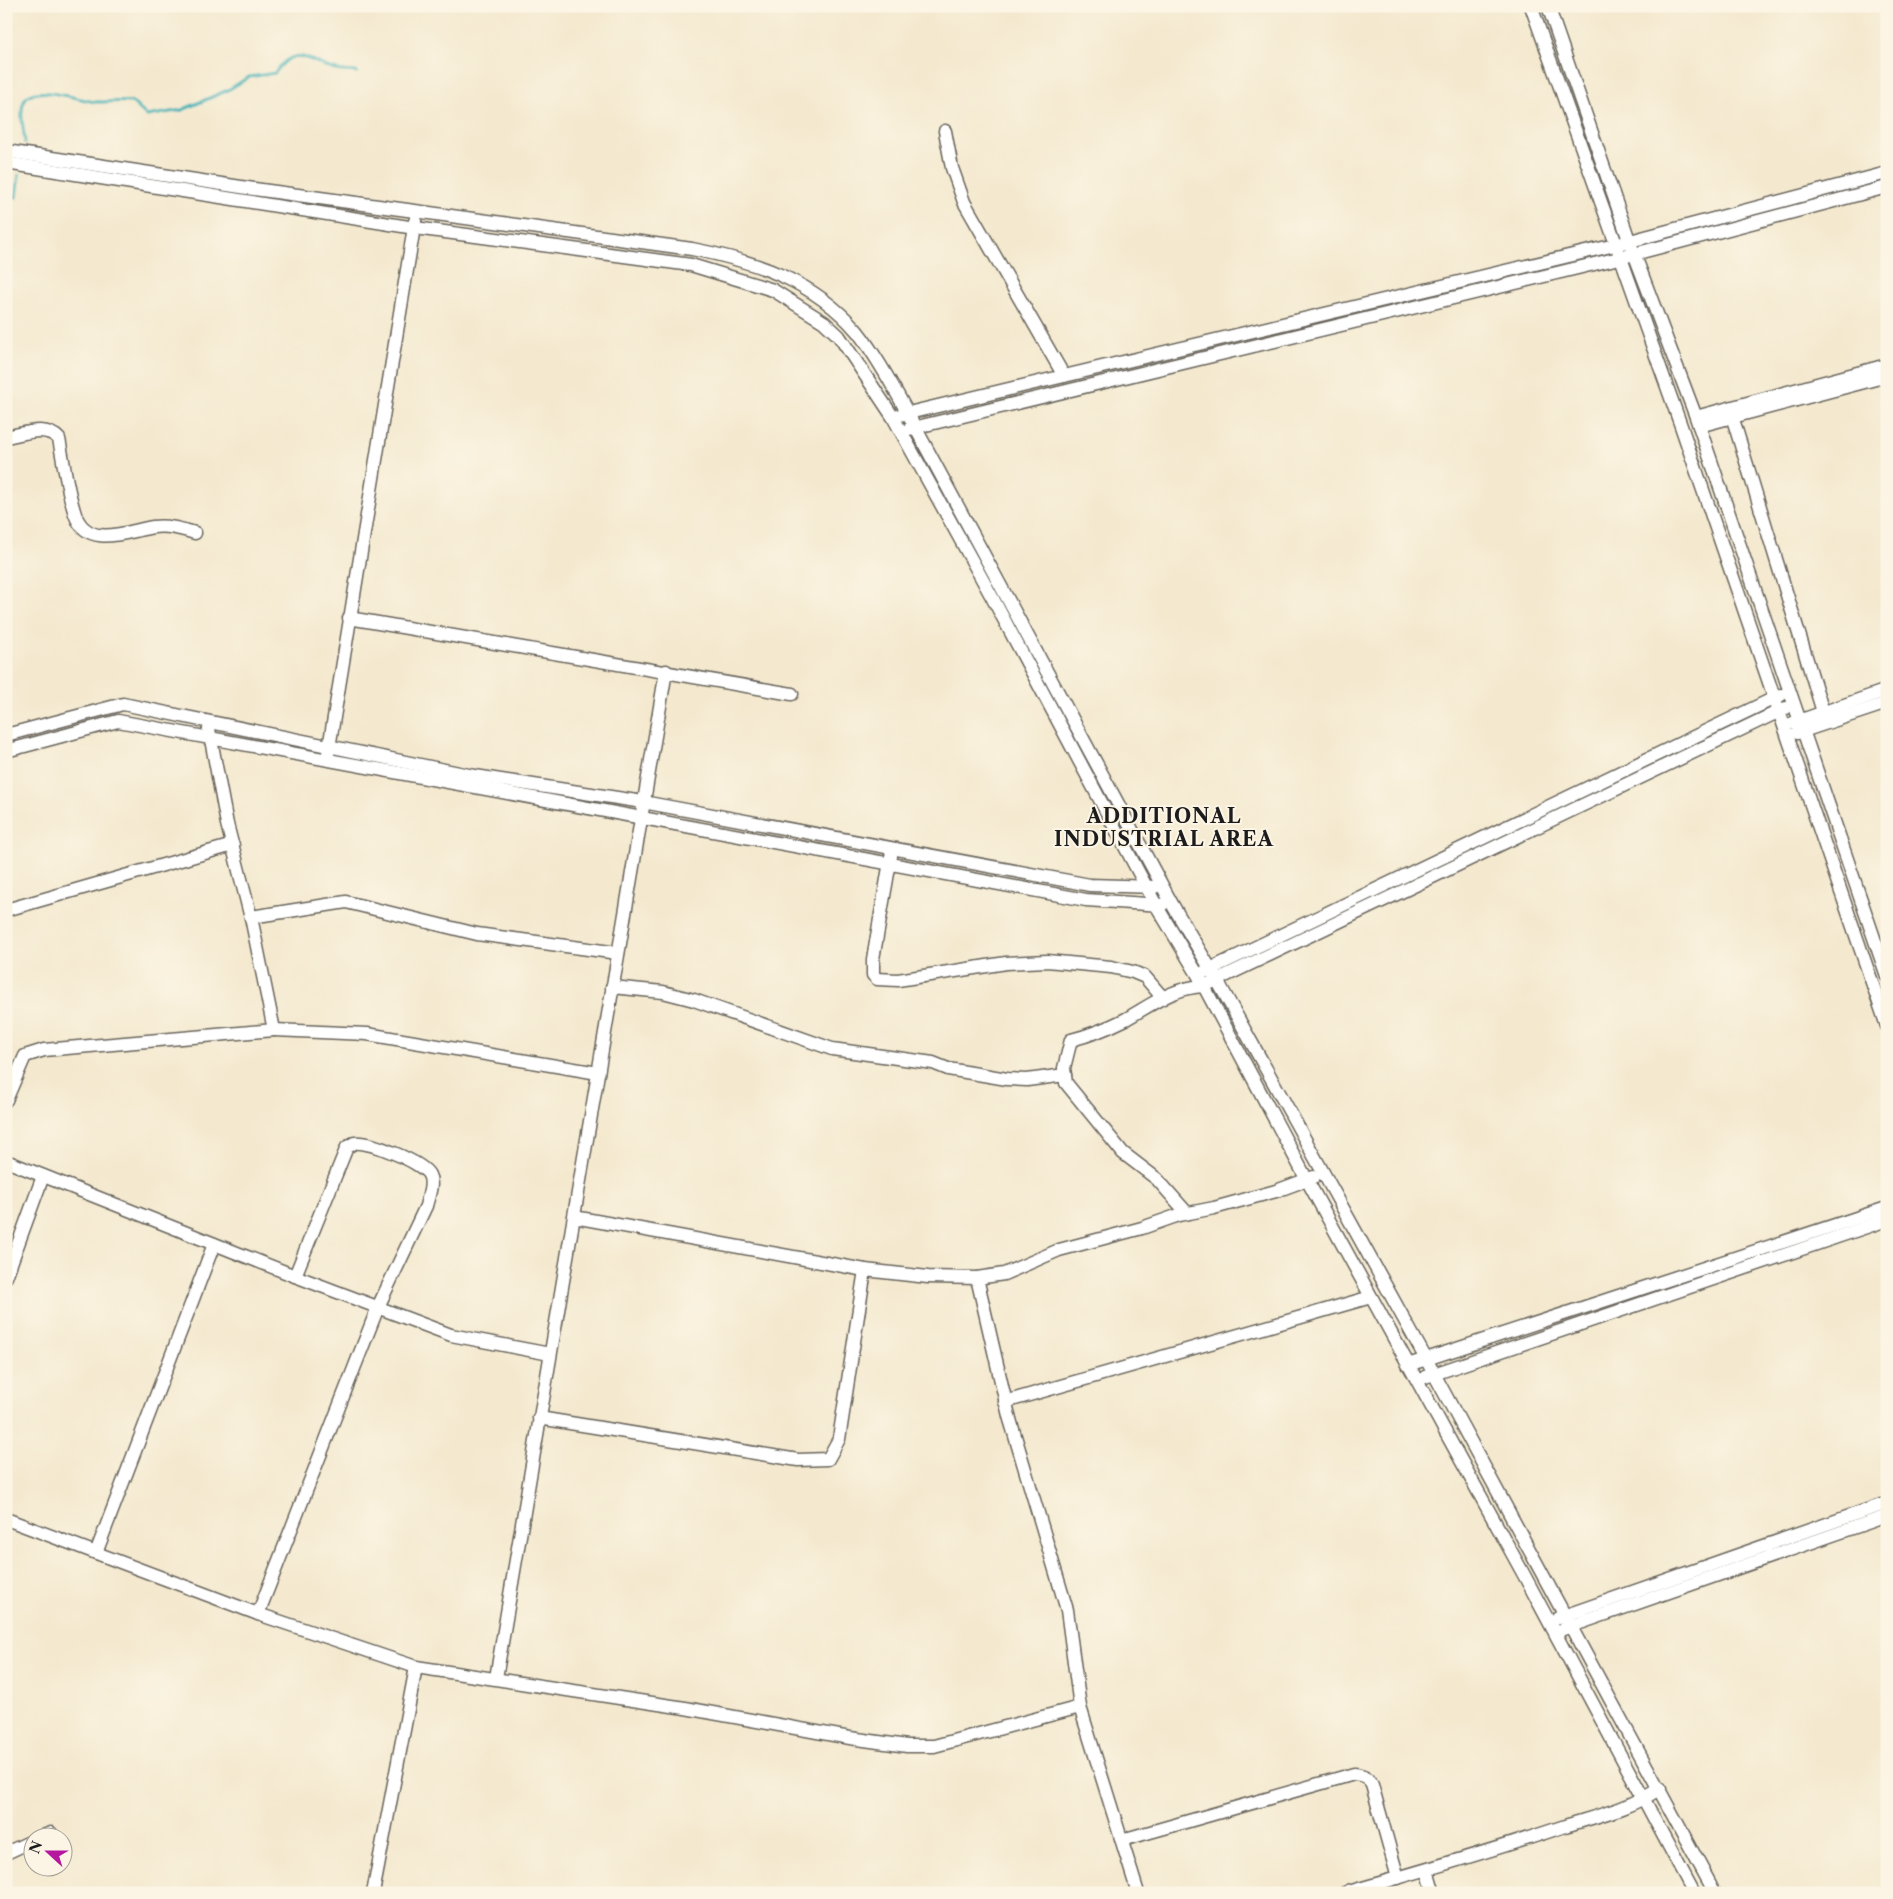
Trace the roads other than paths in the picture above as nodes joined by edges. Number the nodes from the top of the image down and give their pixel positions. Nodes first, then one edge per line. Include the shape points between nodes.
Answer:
1 (1531, 6) edge
2 (1548, 6) edge
3 (945, 131) dead end
4 (6, 151) edge
5 (6, 163) edge
6 (1887, 173) edge
7 (1887, 188) edge
8 (416, 211) junction
9 (415, 228) junction
10 (1629, 240) junction
11 (1615, 245) junction
12 (1634, 254) junction
13 (1619, 258) junction
14 (1449, 284) junction
15 (1454, 298) junction
16 (1887, 365) edge
17 (1064, 376) junction
18 (1887, 376) edge
19 (908, 414) junction
20 (1732, 416) junction
21 (893, 417) junction
22 (1697, 421) junction
23 (914, 428) junction
24 (900, 431) junction
25 (6, 437) edge
26 (195, 532) dead end
27 (349, 618) junction
28 (666, 671) junction
29 (1887, 690) edge
30 (1789, 691) junction
31 (792, 694) dead end
32 (1774, 698) junction
33 (1887, 703) edge
34 (1794, 704) junction
35 (1778, 711) junction
36 (1823, 712) junction
37 (209, 722) junction
38 (1803, 725) junction
39 (1786, 731) junction
40 (6, 735) edge
41 (208, 736) junction
42 (6, 751) edge
43 (328, 753) junction
44 (644, 802) junction
45 (641, 817) junction
46 (233, 845) junction
47 (892, 849) junction
48 (890, 863) junction
49 (1163, 887) junction
50 (1149, 888) junction
51 (1172, 904) junction
52 (1156, 905) junction
53 (6, 910) edge
54 (251, 917) junction
55 (618, 953) junction
56 (1214, 974) junction
57 (1887, 976) edge
58 (1201, 980) junction
59 (612, 987) junction
60 (1163, 998) junction
61 (1887, 1026) edge
62 (274, 1030) junction
63 (598, 1073) junction
64 (1065, 1075) junction
65 (6, 1100) edge
66 (6, 1161) edge
67 (1323, 1174) junction
68 (43, 1176) junction
69 (1307, 1180) junction
70 (1887, 1208) edge
71 (1187, 1213) junction
72 (574, 1217) junction
73 (1887, 1220) edge
74 (214, 1244) junction
75 (865, 1270) junction
76 (295, 1276) junction
77 (6, 1277) edge
78 (977, 1278) junction
79 (1371, 1297) junction
80 (378, 1307) junction
81 (550, 1354) junction
82 (1426, 1359) junction
83 (1408, 1365) junction
84 (1433, 1374) junction
85 (1416, 1380) junction
86 (1006, 1402) junction
87 (540, 1418) junction
88 (1887, 1503) edge
89 (1887, 1516) edge
90 (6, 1519) edge
91 (96, 1553) junction
92 (258, 1614) junction
93 (1569, 1621) junction
94 (1552, 1627) junction
95 (416, 1667) junction
96 (496, 1678) junction
97 (1080, 1707) junction
98 (1660, 1788) junction
99 (1643, 1800) junction
100 (1122, 1840) junction
101 (22, 1846) edge
102 (6, 1853) edge
103 (1427, 1870) junction
104 (1398, 1878) junction
105 (374, 1893) edge
106 (1138, 1893) edge
107 (1345, 1893) edge
108 (1434, 1893) edge
109 (1694, 1893) edge
110 (1715, 1893) edge

1 - 11 street
2 - 10 street
3 - 17 street via 952,168 964,202
4 - 8 street
5 - 9 street
6 - 10 street
7 - 12 street
8 - 9 street
8 - 19 street via 692,249 732,256 765,267 798,284 849,323 872,351
9 - 21 street via 691,265 759,284 801,306 839,336
9 - 27 street
10 - 11 street
10 - 12 street
11 - 13 street
11 - 14 street
12 - 13 street
12 - 22 street
13 - 15 street
13 - 32 street via 1682,426
14 - 15 street
14 - 17 street
15 - 23 street
16 - 22 street
17 - 19 street
18 - 20 street
19 - 21 street
19 - 23 street
20 - 22 street
20 - 36 street
21 - 24 street
22 - 30 street
23 - 24 street
23 - 49 street
24 - 50 street
25 - 26 street via 42,430 59,439 76,516 91,534 116,536 155,527 177,527
27 - 28 street
27 - 43 street
28 - 31 street
28 - 44 street
29 - 36 street
30 - 32 street
30 - 34 street
32 - 35 street
32 - 56 street
33 - 38 street
34 - 35 street
34 - 38 street
35 - 39 street
35 - 56 street
36 - 38 street
37 - 40 street via 123,704
37 - 41 street
37 - 43 street
38 - 39 street
38 - 57 street
39 - 61 street
41 - 42 street via 118,721
41 - 43 street
41 - 46 street
43 - 44 street
43 - 45 street
44 - 45 street
44 - 47 street
45 - 48 street
45 - 55 street
46 - 53 street
46 - 54 street
47 - 48 street
47 - 50 street via 1090,885
48 - 52 street via 1086,900
48 - 60 street via 873,960 873,975 877,979 898,980 1006,963 1047,961 1133,972 1145,977
49 - 50 street
49 - 51 street
50 - 52 street
51 - 52 street
51 - 56 street
52 - 58 street
54 - 55 street via 346,902 477,934
54 - 62 street
55 - 59 street
56 - 58 street
56 - 67 street
58 - 60 street
58 - 69 street
59 - 63 street
59 - 64 street via 663,992 694,1000 832,1050 933,1062 948,1069 1007,1079
60 - 64 street via 1097,1033 1072,1040
62 - 63 street via 368,1034
62 - 65 street via 44,1050 26,1056
63 - 72 street
64 - 71 street via 1066,1083 1123,1153 1157,1179
66 - 68 street
67 - 69 street
67 - 82 street
68 - 74 street
68 - 77 street
69 - 71 street
69 - 79 street
70 - 82 street
71 - 78 street via 1059,1250 1004,1274
72 - 75 street
72 - 81 street
73 - 84 street
74 - 76 street
74 - 91 street
75 - 78 street
75 - 87 street via 839,1439 828,1459 798,1460
76 - 80 street
76 - 80 street via 347,1147 354,1143 382,1148 423,1168 431,1179 426,1206
78 - 86 street
79 - 83 street
79 - 86 street
80 - 81 street via 452,1335
80 - 92 street
81 - 87 street
82 - 83 street
82 - 84 street
83 - 85 street
84 - 85 street
84 - 93 street
85 - 94 street
86 - 97 street via 1067,1610
87 - 96 street
88 - 93 street
89 - 93 street
90 - 91 street
91 - 92 street
92 - 95 street
93 - 94 street
93 - 98 street
94 - 99 street
95 - 96 street
95 - 105 street
96 - 97 street via 907,1746 934,1746
97 - 100 street
98 - 99 street
98 - 110 street
99 - 103 street
99 - 109 street
100 - 104 street via 1360,1774 1372,1785
100 - 106 street
101 - 102 street
103 - 104 street
103 - 108 street
104 - 107 street

